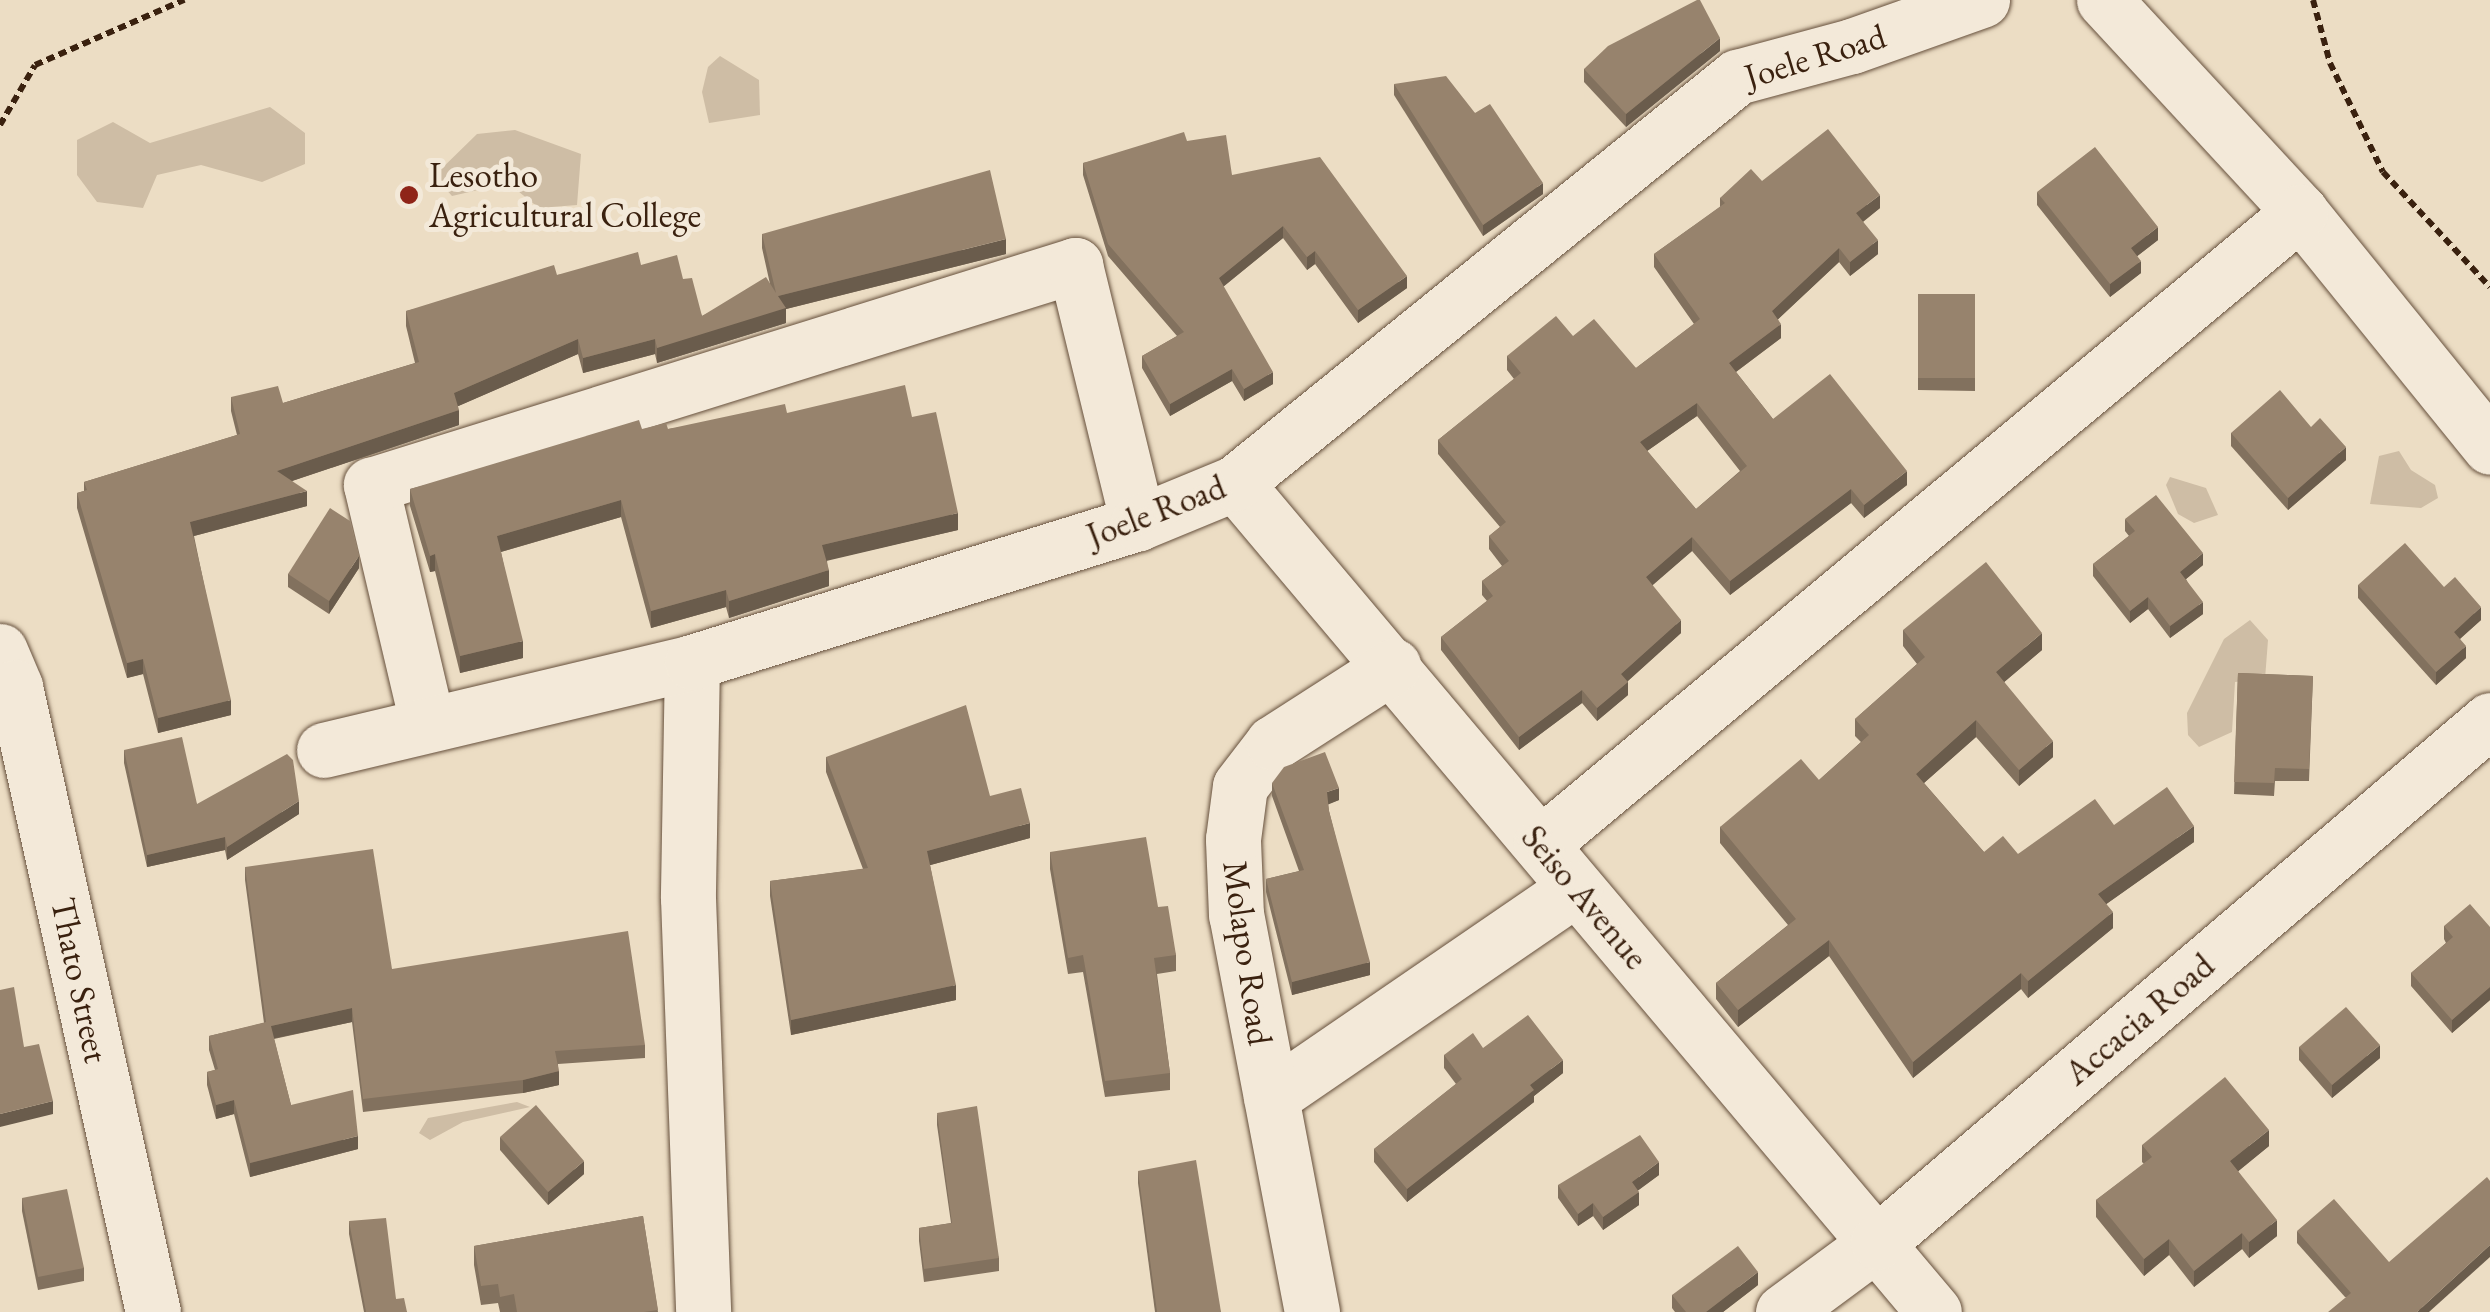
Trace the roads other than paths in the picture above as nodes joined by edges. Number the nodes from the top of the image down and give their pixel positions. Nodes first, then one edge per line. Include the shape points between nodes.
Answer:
1 (1982, 0) edge
2 (2104, 0) edge
3 (2300, 212) junction
4 (2490, 447) edge
5 (1235, 482) junction
6 (1138, 523) junction
7 (0, 650) edge
8 (692, 662) junction
9 (1393, 666) junction
10 (2490, 720) edge
11 (427, 722) junction
12 (324, 750) dead end
13 (1541, 844) junction
14 (1575, 889) junction
15 (1271, 1097) junction
16 (1878, 1242) junction
17 (153, 1312) edge
18 (704, 1312) edge
19 (1312, 1312) edge
20 (1783, 1312) edge
21 (1934, 1312) edge

1 - 5 street, Joele Road via 1737,77
2 - 3 street
3 - 4 street
3 - 13 street
5 - 6 street, Joele Road
5 - 9 street, Seiso Avenue
6 - 8 street, Joele Road
6 - 11 street via 1075,265 371,485
7 - 17 street, Thato Street via 15,687
8 - 11 street, Joele Road
8 - 18 street via 688,898
9 - 13 street, Seiso Avenue
9 - 15 street, Molapo Road via 1274,742 1240,786 1233,840 1236,916
10 - 16 street, Accacia Road
11 - 12 street, Joele Road
13 - 14 street, Seiso Avenue
14 - 15 street
14 - 16 street, Seiso Avenue
15 - 19 street, Molapo Road
16 - 20 street, Accacia Road
16 - 21 street, Seiso Avenue

